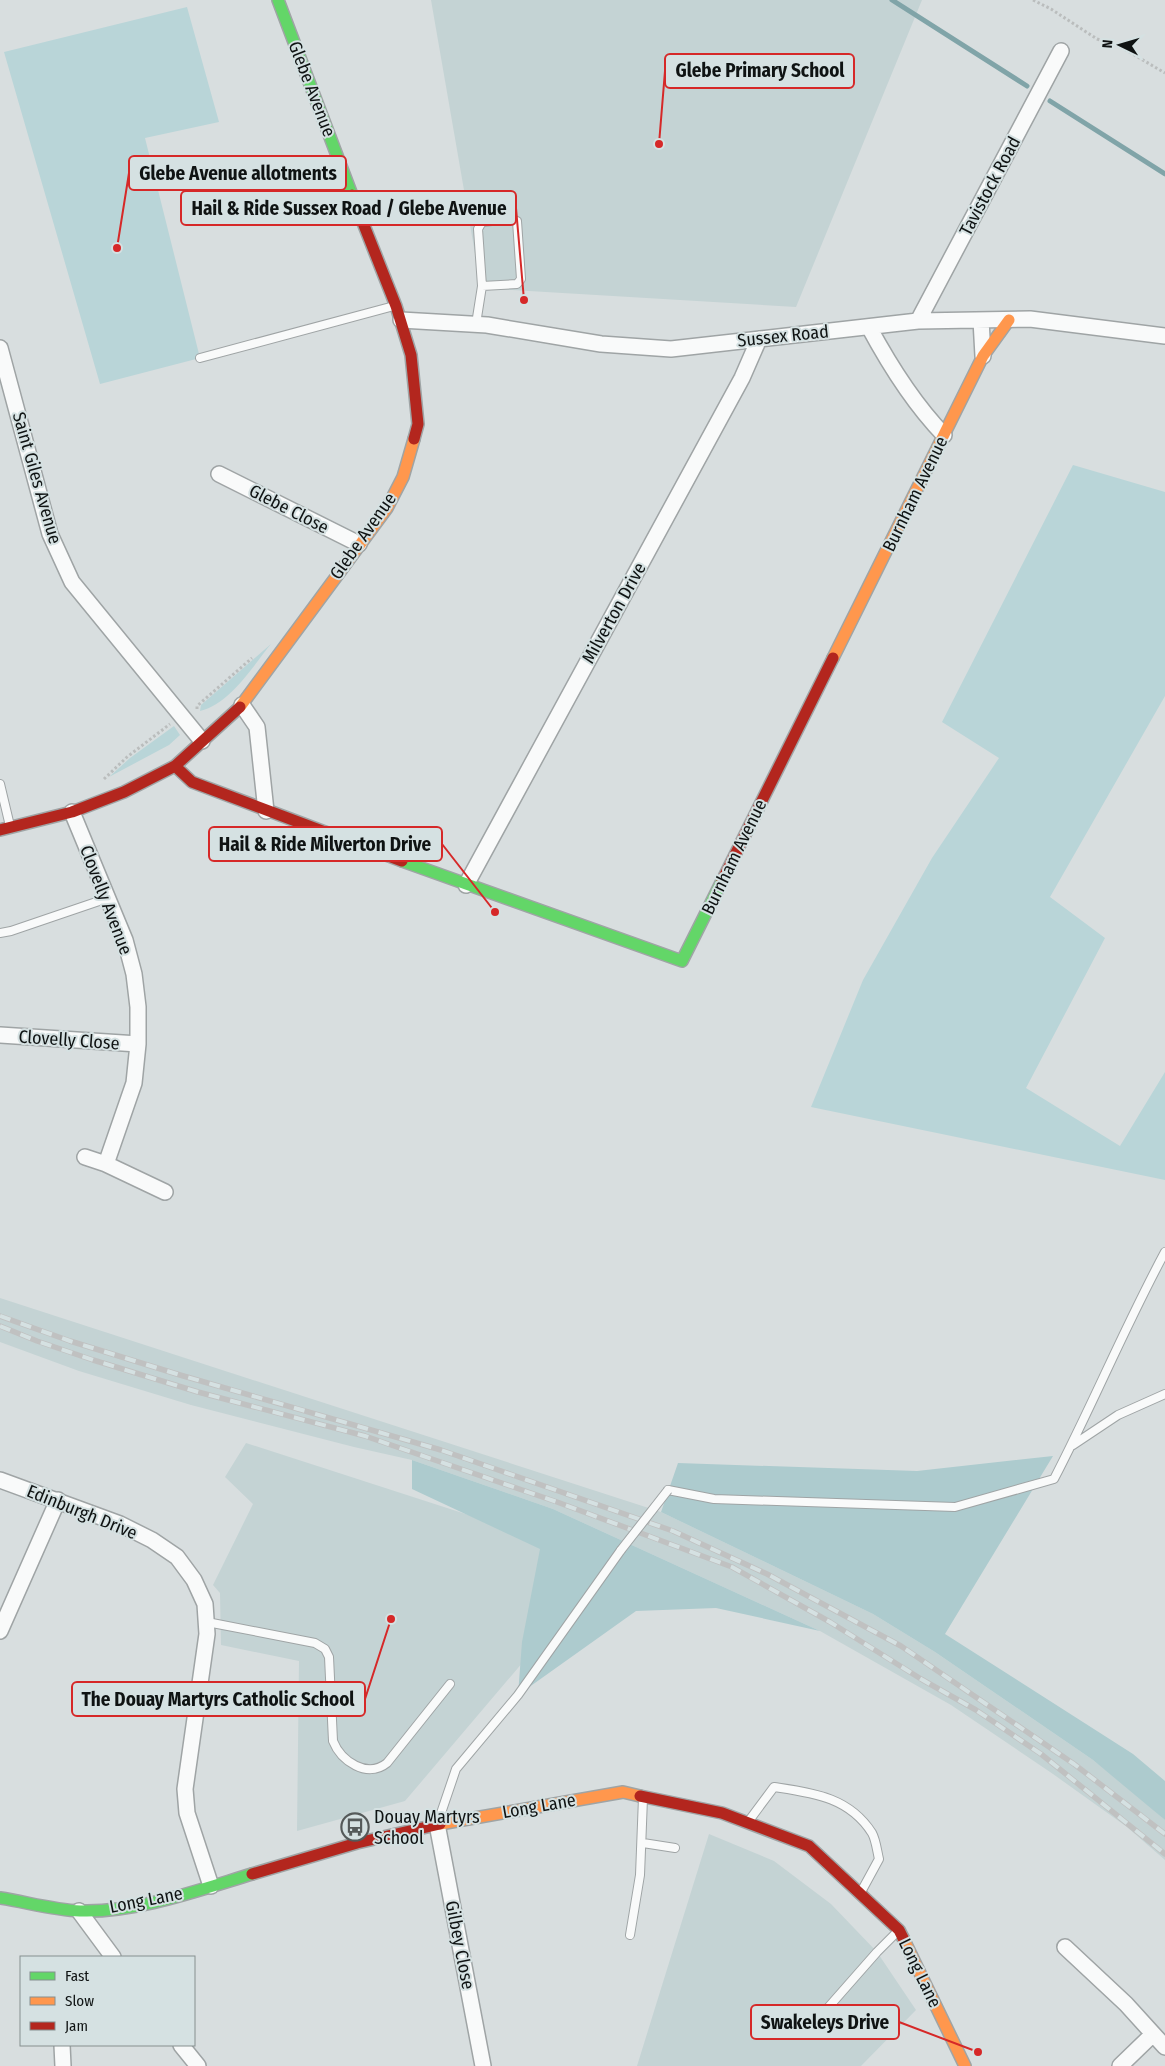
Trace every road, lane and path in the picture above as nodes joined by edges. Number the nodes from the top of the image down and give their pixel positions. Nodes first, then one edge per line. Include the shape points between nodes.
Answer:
1 (278, 0) edge
2 (1034, 0) edge
3 (1061, 51) dead end
4 (1165, 73) edge
5 (482, 286) junction
6 (398, 313) junction
7 (981, 320) junction
8 (1009, 320) junction
9 (918, 321) junction
10 (476, 324) junction
11 (869, 327) junction
12 (1165, 336) edge
13 (759, 339) junction
14 (0, 348) edge
15 (984, 356) junction
16 (200, 358) dead end
17 (944, 435) junction
18 (219, 474) dead end
19 (359, 544) junction
20 (259, 652) dead end
21 (242, 705) junction
22 (198, 714) dead end
23 (174, 721) dead end
24 (202, 742) junction
25 (175, 766) junction
26 (100, 783) dead end
27 (0, 784) edge
28 (266, 811) junction
29 (72, 812) junction
30 (5, 829) edge
31 (466, 885) junction
32 (108, 898) junction
33 (0, 933) edge
34 (0, 1035) edge
35 (138, 1044) junction
36 (86, 1157) dead end
37 (106, 1164) junction
38 (165, 1192) dead end
39 (1165, 1252) edge
40 (1165, 1394) edge
41 (1072, 1446) junction
42 (0, 1480) edge
43 (58, 1500) junction
44 (207, 1622) junction
45 (0, 1631) edge
46 (450, 1684) dead end
47 (643, 1796) junction
48 (748, 1823) junction
49 (437, 1824) junction
50 (643, 1842) junction
51 (675, 1848) dead end
52 (211, 1886) junction
53 (860, 1893) junction
54 (0, 1898) edge
55 (79, 1911) junction
56 (899, 1930) junction
57 (630, 1935) dead end
58 (1065, 1948) dead end
59 (112, 1956) edge
60 (811, 2027) dead end
61 (1153, 2034) junction
62 (62, 2046) edge
63 (182, 2046) edge
64 (1165, 2047) edge
65 (63, 2066) edge
66 (198, 2066) edge
67 (483, 2066) edge
68 (965, 2066) edge
69 (1120, 2066) edge

1 - 6 street, Glebe Avenue
2 - 4 path via 1097,39 1118,46
3 - 9 street, Tavistock Road
5 - 5 lane via 517,284 521,279 517,221 482,222 478,229
5 - 10 lane
6 - 10 street, Sussex Road
6 - 16 lane
6 - 19 street, Glebe Avenue via 411,355 418,424 403,477 387,508
7 - 8 street, Sussex Road
7 - 9 street, Sussex Road
7 - 15 street
8 - 12 street, Sussex Road via 1030,319
8 - 15 street, Burnham Avenue
9 - 11 street, Sussex Road
10 - 13 street, Sussex Road via 601,344 671,349
11 - 13 street, Sussex Road
11 - 17 street via 894,371
13 - 31 street, Milverton Drive via 742,378
14 - 24 street, Saint Giles Avenue via 50,534 72,582
15 - 17 street, Burnham Avenue
17 - 31 street, Burnham Avenue via 682,961
18 - 19 street, Glebe Close
19 - 21 street, Glebe Avenue
20 - 22 path via 196,706
21 - 24 street, Glebe Avenue
21 - 28 street via 257,727
23 - 26 path via 127,757
24 - 25 street, Glebe Avenue
25 - 28 street, Burnham Avenue via 192,782
25 - 29 street, Glebe Avenue via 124,792
27 - 30 lane
28 - 31 street, Burnham Avenue
29 - 30 street, Glebe Avenue
29 - 32 street, Clovelly Avenue
32 - 33 lane
32 - 35 street, Clovelly Avenue via 134,974
34 - 35 street, Clovelly Close
35 - 37 street, Clovelly Avenue via 134,1083
36 - 37 street
37 - 38 street
39 - 41 lane via 1141,1296
40 - 41 lane via 1118,1415
41 - 49 lane, bridge via 1054,1480 955,1507 714,1499 668,1490 518,1695 456,1769
42 - 43 street, Edinburgh Drive
43 - 44 street, Edinburgh Drive via 120,1524 152,1540 177,1558 194,1580 205,1604
43 - 45 street
44 - 46 lane via 315,1643 324,1649 330,1657 333,1741 345,1760 362,1768 376,1768 387,1763
44 - 52 street, Edinburgh Drive via 208,1634 185,1789 187,1813
47 - 48 street, Long Lane via 722,1813
47 - 49 street, Long Lane via 623,1792
47 - 50 lane
48 - 53 street, Long Lane via 809,1846
48 - 53 lane via 774,1787 813,1793 851,1808 872,1834 879,1859
49 - 52 street, Long Lane via 357,1843
49 - 67 street, Gilbey Close
50 - 51 lane
50 - 57 lane
52 - 55 street, Long Lane via 150,1902
53 - 56 street, Long Lane
54 - 55 street, Long Lane
55 - 59 street
56 - 60 lane
56 - 68 street, Long Lane
58 - 61 street via 1126,2004
61 - 64 street
61 - 69 street
62 - 65 street
63 - 66 street

